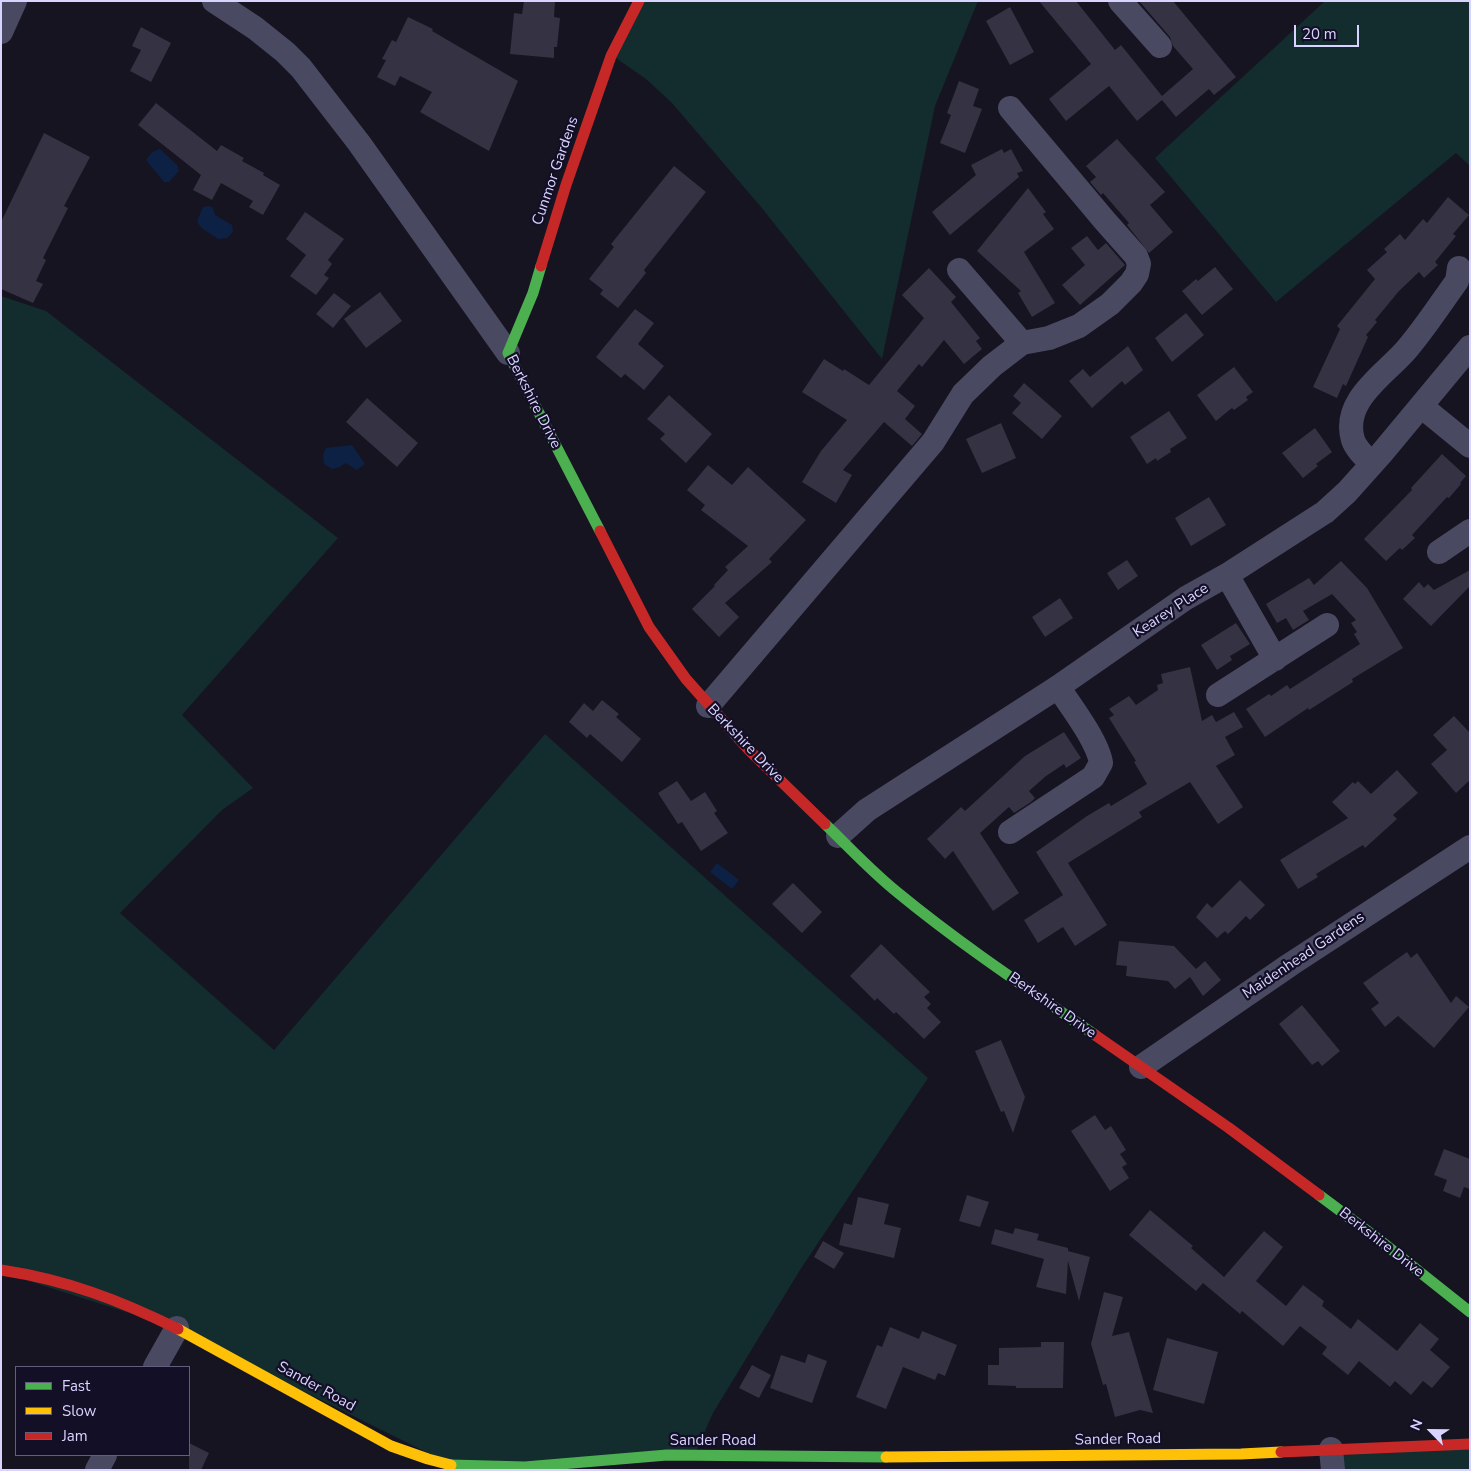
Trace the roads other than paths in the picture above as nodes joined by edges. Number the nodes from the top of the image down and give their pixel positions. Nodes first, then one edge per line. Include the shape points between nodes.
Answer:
1 (15, 1) edge
2 (214, 1) edge
3 (639, 1) edge
4 (1120, 1) edge
5 (1, 32) edge
6 (1160, 46) dead end
7 (1010, 108) dead end
8 (1459, 268) dead end
9 (959, 270) dead end
10 (1022, 343) junction
11 (1470, 347) edge
12 (508, 354) junction
13 (1421, 406) junction
14 (1470, 446) edge
15 (1372, 464) junction
16 (1470, 531) edge
17 (1439, 552) dead end
18 (1227, 575) junction
19 (1327, 625) dead end
20 (1275, 659) junction
21 (1058, 687) junction
22 (1218, 695) dead end
23 (708, 706) junction
24 (1010, 832) dead end
25 (838, 836) junction
26 (1470, 847) edge
27 (1141, 1067) junction
28 (1, 1270) edge
29 (1470, 1312) edge
30 (177, 1328) junction
31 (156, 1366) edge
32 (1470, 1444) edge
33 (105, 1456) edge
34 (1332, 1460) edge
35 (1140, 1462) edge
36 (668, 1463) edge
37 (426, 1464) edge
38 (97, 1470) edge

1 - 5 street
2 - 12 street, Berkshire Drive via 255,28 301,68 359,142
3 - 12 street, Cunmor Gardens via 612,56 533,293
4 - 6 street
7 - 10 street via 1136,256 1139,264 1137,274 1122,294 1079,326 1049,338
8 - 15 street via 1457,281 1409,347 1356,406 1352,416 1354,440
9 - 10 street
10 - 23 street via 963,394 934,442
11 - 13 street, Kearey Place
12 - 23 street, Berkshire Drive via 649,627
13 - 14 street
13 - 15 street, Kearey Place
15 - 18 street, Kearey Place via 1325,512
16 - 17 street
18 - 20 street
18 - 21 street, Kearey Place via 1186,598
19 - 20 street
20 - 22 street
21 - 24 street via 1099,753 1101,764 1092,777
21 - 25 street, Kearey Place via 867,810
23 - 25 street, Berkshire Drive via 770,773
25 - 27 street, Berkshire Drive via 876,874 960,942
26 - 27 street, Maidenhead Gardens
27 - 29 street, Berkshire Drive via 1252,1144
28 - 30 street, Sander Road via 63,1281 124,1302
30 - 31 street
30 - 37 street, Sander Road
32 - 34 street, Sander Road
33 - 38 street
34 - 35 street, Sander Road via 1241,1454
35 - 36 street, Sander Road via 913,1457
36 - 37 street, Sander Road via 525,1468

